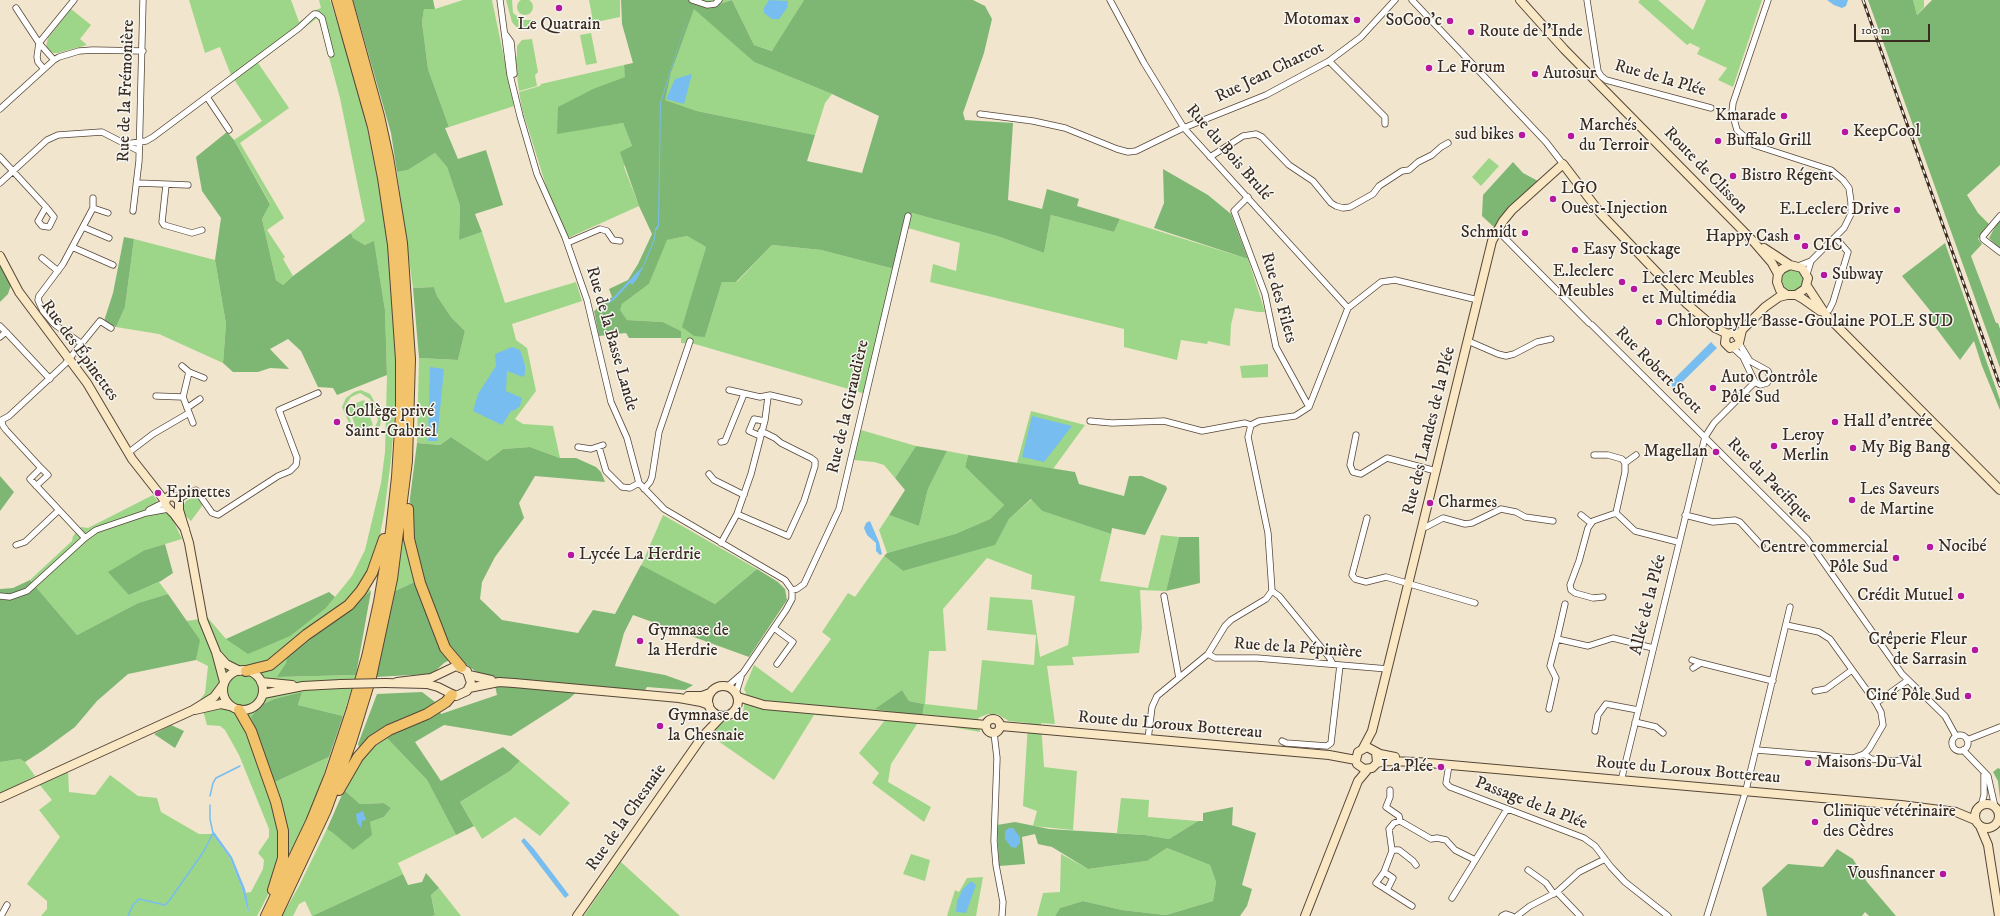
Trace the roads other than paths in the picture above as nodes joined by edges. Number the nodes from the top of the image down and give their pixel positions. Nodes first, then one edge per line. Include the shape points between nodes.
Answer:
1 (74, 0) edge
2 (143, 0) edge
3 (337, 0) edge
4 (347, 0) edge
5 (500, 0) edge
6 (692, 0) edge
7 (719, 0) edge
8 (1110, 0) edge
9 (1395, 0) edge
10 (1412, 0) edge
11 (1520, 0) edge
12 (1587, 0) edge
13 (1768, 0) edge
14 (16, 8) dead end
15 (39, 43) junction
16 (143, 51) junction
17 (331, 54) dead end
18 (54, 60) junction
19 (1330, 61) junction
20 (44, 69) junction
21 (207, 97) junction
22 (1711, 108) dead end
23 (0, 109) edge
24 (980, 114) dead end
25 (1385, 124) dead end
26 (1184, 128) junction
27 (229, 130) dead end
28 (140, 141) junction
29 (1448, 143) dead end
30 (126, 144) junction
31 (139, 151) junction
32 (0, 157) edge
33 (1210, 157) junction
34 (1563, 164) junction
35 (14, 170) junction
36 (0, 183) edge
37 (138, 183) junction
38 (166, 184) junction
39 (188, 185) dead end
40 (1248, 197) junction
41 (93, 198) dead end
42 (46, 206) dead end
43 (93, 208) junction
44 (133, 211) dead end
45 (108, 213) dead end
46 (908, 216) dead end
47 (2000, 216) edge
48 (83, 227) junction
49 (202, 230) dead end
50 (1497, 230) junction
51 (1835, 237) junction
52 (109, 238) dead end
53 (620, 241) dead end
54 (1753, 241) junction
55 (567, 243) junction
56 (72, 247) junction
57 (2000, 252) edge
58 (0, 256) edge
59 (42, 258) dead end
60 (1811, 261) junction
61 (113, 265) dead end
62 (1794, 265) junction
63 (58, 271) junction
64 (1778, 274) junction
65 (1807, 274) junction
66 (1778, 286) junction
67 (1807, 286) junction
68 (1791, 295) junction
69 (1478, 300) junction
70 (1765, 307) junction
71 (1348, 308) junction
72 (1827, 312) junction
73 (0, 326) edge
74 (111, 328) dead end
75 (6, 332) junction
76 (1728, 335) junction
77 (0, 337) edge
78 (1551, 339) dead end
79 (1738, 340) junction
80 (690, 341) dead end
81 (1468, 341) junction
82 (82, 344) junction
83 (70, 360) junction
84 (182, 366) dead end
85 (1760, 368) junction
86 (190, 372) junction
87 (1753, 375) junction
88 (204, 378) dead end
89 (50, 379) junction
90 (1755, 382) junction
91 (729, 390) dead end
92 (318, 393) dead end
93 (744, 394) junction
94 (156, 396) dead end
95 (183, 397) junction
96 (768, 397) junction
97 (200, 399) dead end
98 (799, 402) dead end
99 (1309, 407) junction
100 (188, 410) junction
101 (1, 421) edge
102 (764, 421) junction
103 (1090, 421) dead end
104 (193, 423) dead end
105 (1251, 425) junction
106 (761, 433) junction
107 (1356, 435) dead end
108 (1705, 437) junction
109 (721, 442) dead end
110 (578, 447) dead end
111 (128, 453) junction
112 (1594, 455) dead end
113 (1636, 455) dead end
114 (407, 461) junction
115 (1625, 463) junction
116 (41, 468) junction
117 (1436, 470) junction
118 (709, 474) dead end
119 (639, 483) junction
120 (36, 486) junction
121 (644, 489) junction
122 (2000, 490) edge
123 (744, 495) junction
124 (178, 502) junction
125 (394, 503) junction
126 (168, 504) junction
127 (58, 510) junction
128 (1616, 513) junction
129 (737, 514) junction
130 (1581, 515) dead end
131 (1685, 515) junction
132 (1367, 518) dead end
133 (1553, 521) dead end
134 (1591, 523) junction
135 (1422, 527) junction
136 (185, 529) junction
137 (85, 538) junction
138 (1678, 542) junction
139 (721, 543) junction
140 (16, 545) dead end
141 (1762, 546) dead end
142 (1408, 583) junction
143 (792, 590) junction
144 (1272, 591) junction
145 (0, 596) edge
146 (1164, 596) dead end
147 (1603, 597) dead end
148 (1475, 603) dead end
149 (1565, 604) dead end
150 (1790, 607) dead end
151 (1786, 625) junction
152 (774, 628) junction
153 (1557, 639) junction
154 (1653, 648) junction
155 (216, 652) junction
156 (1208, 654) junction
157 (1692, 660) dead end
158 (1701, 663) junction
159 (777, 664) dead end
160 (1333, 664) junction
161 (1340, 665) junction
162 (460, 667) junction
163 (1693, 668) dead end
164 (1388, 669) junction
165 (1852, 670) junction
166 (243, 671) junction
167 (743, 673) junction
168 (443, 674) junction
169 (469, 675) junction
170 (1179, 678) junction
171 (1908, 680) junction
172 (261, 682) junction
173 (397, 682) junction
174 (499, 682) junction
175 (1773, 682) junction
176 (224, 684) junction
177 (303, 686) junction
178 (728, 686) junction
179 (469, 688) junction
180 (1815, 691) dead end
181 (448, 693) junction
182 (710, 693) junction
183 (263, 694) junction
184 (737, 695) junction
185 (679, 698) junction
186 (1876, 703) junction
187 (764, 705) junction
188 (235, 708) junction
189 (710, 708) junction
190 (736, 709) junction
191 (1549, 709) dead end
192 (192, 710) junction
193 (1638, 710) junction
194 (722, 716) junction
195 (1635, 722) junction
196 (986, 724) junction
197 (1001, 726) junction
198 (2000, 727) edge
199 (1372, 731) junction
200 (1595, 732) dead end
201 (1663, 732) dead end
202 (994, 733) junction
203 (1956, 736) junction
204 (702, 737) junction
205 (1148, 739) junction
206 (1967, 740) junction
207 (1282, 741) dead end
208 (1363, 748) junction
209 (1757, 750) junction
210 (1963, 750) junction
211 (1375, 751) junction
212 (1864, 754) junction
213 (1910, 758) dead end
214 (1417, 762) junction
215 (1360, 763) junction
216 (1377, 763) junction
217 (1448, 765) junction
218 (1984, 772) junction
219 (1621, 781) junction
220 (1390, 790) dead end
221 (1745, 792) junction
222 (0, 798) edge
223 (1980, 807) junction
224 (1507, 809) junction
225 (326, 810) junction
226 (1956, 812) junction
227 (1998, 812) edge
228 (1400, 821) junction
229 (1978, 823) junction
230 (1996, 825) edge
231 (1988, 845) junction
232 (1392, 850) junction
233 (1605, 859) junction
234 (1475, 860) junction
235 (1416, 866) dead end
236 (1528, 870) dead end
237 (1384, 872) junction
238 (1387, 890) junction
239 (1555, 893) junction
240 (1452, 898) dead end
241 (7, 905) dead end
242 (1412, 906) dead end
243 (1, 916) edge
244 (261, 916) edge
245 (266, 916) edge
246 (276, 916) edge
247 (577, 916) edge
248 (1002, 916) edge
249 (1305, 916) edge
250 (1502, 916) edge
251 (1512, 916) edge
252 (1517, 916) edge
253 (1580, 916) edge
254 (1668, 916) edge
255 (1707, 916) edge
256 (1999, 916) edge

1 - 15 street
2 - 16 street, Rue de la Frémonière
3 - 125 highway via 373,127 393,245 401,380 400,438
4 - 114 highway via 379,116 402,243 410,359
5 - 55 street, Rue de la Basse Lande via 506,34 513,53 515,92 520,116 537,174
6 - 7 street via 707,5 715,4
8 - 26 street, Rue du Bois Brulé via 1144,63
9 - 19 street, Rue Jean Charcot via 1361,37
10 - 34 street via 1546,142
11 - 54 main road, Route de Clisson via 1564,49
12 - 22 street, Rue de la Plée via 1598,71 1601,76 1606,80
13 - 51 street via 1732,103 1734,122 1737,130 1754,145 1831,170 1843,180 1849,188 1851,214 1844,228
14 - 15 street
15 - 18 street
15 - 20 street via 36,57
16 - 18 street via 79,51
16 - 28 street, Rue de la Frémonière
17 - 21 street via 322,18 314,14
18 - 20 street
19 - 25 street via 1385,117
19 - 26 street, Rue Jean Charcot via 1266,94
20 - 23 street
21 - 27 street
21 - 28 street via 153,137
24 - 26 street via 1065,128 1128,152 1143,149
26 - 33 street, Rue du Bois Brulé
28 - 30 street
28 - 31 street, Rue de la Frémonière
29 - 33 street via 1409,170 1402,171 1379,186 1373,194 1350,207 1343,208 1331,203 1313,182 1289,165 1256,134 1243,136
30 - 31 street
30 - 35 street via 102,132 58,135 47,140
31 - 37 street, Rue de la Frémonière
32 - 35 street
33 - 40 street, Rue du Bois Brulé
34 - 50 main road, Rue des Landes de la Plée via 1512,210
34 - 76 main road via 1601,214 1687,304
35 - 36 street
35 - 42 street
37 - 38 street, Rue de la Frémonière
37 - 44 street, Rue de la Frémonière
38 - 39 street, Rue de la Frémonière
38 - 49 street via 162,222 164,225 192,233
40 - 71 street, Rue du Bois Brulé
40 - 99 street, Rue des Filets via 1234,211 1265,294 1276,347
41 - 43 street
43 - 45 street
43 - 48 street
46 - 143 street, Rue de la Giraudière via 839,509 807,578 800,588
47 - 57 street via 1983,239
48 - 52 street
48 - 56 street
50 - 69 main road, Rue des Landes de la Plée
50 - 108 street, Rue Robert Scott
51 - 60 street
51 - 72 street via 1848,252 1833,302
53 - 55 street via 613,240 607,231 600,229
54 - 62 main road, Route de Clisson
54 - 64 main road, Route de Clisson
55 - 119 street, Rue de la Basse Lande via 587,300 611,402 627,438
56 - 61 street
56 - 63 street
58 - 83 main road, Rue des Épinettes via 19,292
59 - 63 street
60 - 62 street
60 - 65 street
62 - 64 main road via 1782,269
62 - 65 main road, Route de Clisson
63 - 82 street via 38,300 54,324
64 - 66 main road
65 - 67 main road
66 - 68 main road
66 - 70 main road
67 - 68 main road via 1804,291
67 - 72 main road
68 - 70 main road via 1779,297
68 - 72 main road
69 - 71 street via 1395,280 1381,282
69 - 81 main road, Rue des Landes de la Plée
70 - 79 main road
71 - 99 street
72 - 122 main road
73 - 75 street
74 - 82 street via 100,321
75 - 77 street
75 - 89 street
76 - 79 main road
76 - 79 main road via 1726,345
78 - 81 street via 1537,342 1506,356
79 - 85 street via 1750,361
79 - 87 street via 1743,357
80 - 121 street via 661,424 652,477
81 - 117 main road, Rue des Landes de la Plée
82 - 83 street
83 - 89 street
83 - 111 main road, Rue des Épinettes via 96,396
84 - 86 street
85 - 87 street
85 - 90 street via 1768,371 1770,378 1764,385
86 - 88 street
86 - 95 street
87 - 90 street
89 - 101 street
90 - 108 street via 1714,423
91 - 93 street
92 - 124 street via 279,410 297,458 296,465 290,471 218,515 212,513 196,490
93 - 96 street
93 - 109 street via 724,441
94 - 95 street
95 - 100 street
96 - 98 street via 770,395
96 - 102 street
97 - 100 street
99 - 105 street via 1295,416
100 - 104 street
100 - 111 street
101 - 116 street via 6,430
102 - 106 street
102 - 106 street via 754,419 749,431
103 - 105 street via 1164,421 1202,431 1245,423
105 - 144 street via 1248,437 1268,533
106 - 123 street
106 - 129 street via 811,458 815,461 815,466 804,501 788,536
107 - 117 street via 1350,465 1353,472 1361,474 1387,458
108 - 131 street, Allée de la Plée
108 - 171 street, Rue du Pacifique via 1808,539
110 - 119 street via 587,449 601,446 606,472 622,487 630,488
111 - 126 main road, Rue des Épinettes
112 - 115 street via 1622,459
113 - 115 street
114 - 162 highway via 411,469 408,526 415,566 445,648
114 - 225 highway via 398,544 384,623 361,708
115 - 128 street
116 - 120 street via 30,479
116 - 120 street via 48,475
117 - 135 main road, Rue des Landes de la Plée
118 - 123 street via 714,480
119 - 121 street, Rue de la Basse Lande
120 - 127 street
121 - 139 street, Rue de la Basse Lande via 664,509
123 - 129 street
124 - 126 main road via 175,497
124 - 126 main road via 176,509
124 - 136 main road, Rue des Épinettes
125 - 166 highway via 389,510 376,565 367,583 355,598 341,612 306,635 270,665
125 - 245 highway via 379,602 350,716 314,815
126 - 136 main road, Rue des Épinettes
126 - 137 street via 102,528
127 - 137 street
127 - 140 street via 25,542
128 - 134 street
128 - 138 street via 1634,530
129 - 139 street
130 - 134 street
131 - 138 street, Allée de la Plée
131 - 141 street via 1714,522 1740,522
132 - 142 street via 1353,577 1366,582 1384,577
133 - 135 street via 1524,517 1516,512 1501,509 1472,523 1465,524 1443,518
134 - 147 street via 1570,585 1575,593 1593,598
135 - 142 main road, Rue des Landes de la Plée
136 - 155 main road, Rue des Épinettes via 203,620
137 - 145 street via 27,591 10,597
138 - 154 street, Allée de la Plée
139 - 143 street, Rue de la Basse Lande via 786,580
142 - 148 street
142 - 164 main road, Rue des Landes de la Plée
143 - 152 street via 791,602
144 - 156 street via 1266,599 1231,620
144 - 160 street via 1279,596
146 - 170 street
149 - 153 street
150 - 151 street
151 - 165 street via 1824,634
151 - 175 street
152 - 159 street via 793,642
152 - 167 street
153 - 154 street via 1588,646 1613,638
153 - 191 street via 1550,666 1556,678
154 - 193 street, Allée de la Plée
155 - 166 main road, Rue des Épinettes via 226,664
155 - 176 main road, Rue des Épinettes
156 - 160 street, Rue de la Pépinière via 1215,658 1257,658
156 - 170 street
157 - 158 street
158 - 163 street
158 - 175 street
160 - 161 street, Rue de la Pépinière
161 - 164 street, Rue de la Pépinière
161 - 207 street via 1331,743 1327,746
162 - 168 main road via 451,667
162 - 169 main road
164 - 199 main road, Rue des Landes de la Plée
165 - 180 street via 1826,689
165 - 186 street
166 - 172 main road via 256,675
166 - 176 main road via 229,675
167 - 178 street
167 - 184 street
168 - 173 main road
168 - 181 main road via 441,682
169 - 174 main road
169 - 179 main road
170 - 205 street via 1164,689 1154,701
171 - 186 street
171 - 203 street, Rue du Pacifique via 1945,716
172 - 177 main road
172 - 183 main road
173 - 177 main road, bridge
173 - 181 main road via 427,684
174 - 179 main road
174 - 185 main road
175 - 209 street
176 - 188 main road via 224,697
176 - 192 main road via 214,697
177 - 183 main road
178 - 182 main road via 716,687
178 - 184 main road
179 - 181 main road via 460,695
181 - 225 highway via 446,702 427,714 389,730 372,741 358,757 332,804
182 - 185 main road
182 - 189 main road
183 - 188 main road via 254,707
184 - 187 main road
184 - 190 main road
185 - 189 main road
186 - 212 street via 1881,712 1883,725
187 - 190 main road
187 - 196 main road
188 - 192 main road via 221,704
188 - 244 highway via 251,731 276,802 283,832 284,851 280,871
189 - 194 main road
189 - 204 main road via 712,718
190 - 194 main road
192 - 222 main road
193 - 195 street, Allée de la Plée
193 - 200 street via 1606,704 1598,715
194 - 204 main road
195 - 201 street via 1656,727
195 - 219 street, Allée de la Plée
196 - 197 main road via 995,718
196 - 202 main road via 988,731
197 - 202 main road via 998,732
197 - 205 main road, Route du Loroux Bottereau
198 - 206 street
199 - 208 main road, Rue des Landes de la Plée
199 - 211 main road, Rue des Landes de la Plée
202 - 248 street via 997,758 994,841 1003,902
203 - 206 street via 1964,736
203 - 210 street via 1952,746 1956,750
204 - 247 main road, Rue de la Chesnaie
205 - 215 main road, Route du Loroux Bottereau via 1336,756
206 - 210 street
208 - 211 main road
208 - 215 main road, Rue des Landes de la Plée
209 - 212 street via 1853,758
209 - 221 street
210 - 218 street
211 - 214 main road
211 - 216 main road, Rue des Landes de la Plée
212 - 213 street via 1877,760 1895,761
214 - 216 main road
214 - 217 main road, Route du Loroux Bottereau
215 - 216 main road
215 - 249 main road via 1358,781
217 - 219 main road, Route du Loroux Bottereau
217 - 224 street, Passage de la Plée via 1446,783 1450,788
218 - 223 street via 1984,790
218 - 227 street via 1990,780
219 - 221 main road, Route du Loroux Bottereau
220 - 228 street via 1386,807 1399,816
221 - 226 main road, Route du Loroux Bottereau
221 - 255 street
223 - 226 main road, Route du Loroux Bottereau
223 - 227 main road via 1990,804
223 - 229 main road via 1975,813
224 - 233 street, Passage de la Plée via 1584,838 1595,846
224 - 234 street
225 - 246 highway
226 - 229 main road, Route du Loroux Bottereau
227 - 230 main road
228 - 232 street via 1389,829
228 - 234 street via 1431,839 1446,840 1455,850
229 - 230 main road via 1987,828
229 - 231 main road
230 - 231 main road
231 - 256 main road
232 - 235 street via 1400,850 1413,860
232 - 237 street
233 - 239 street via 1579,872
233 - 254 street, Passage de la Plée via 1625,882
234 - 240 street
236 - 239 street
237 - 238 street via 1393,878
237 - 238 street via 1376,883
238 - 242 street
239 - 252 street
239 - 253 street
241 - 243 street
250 - 251 street

